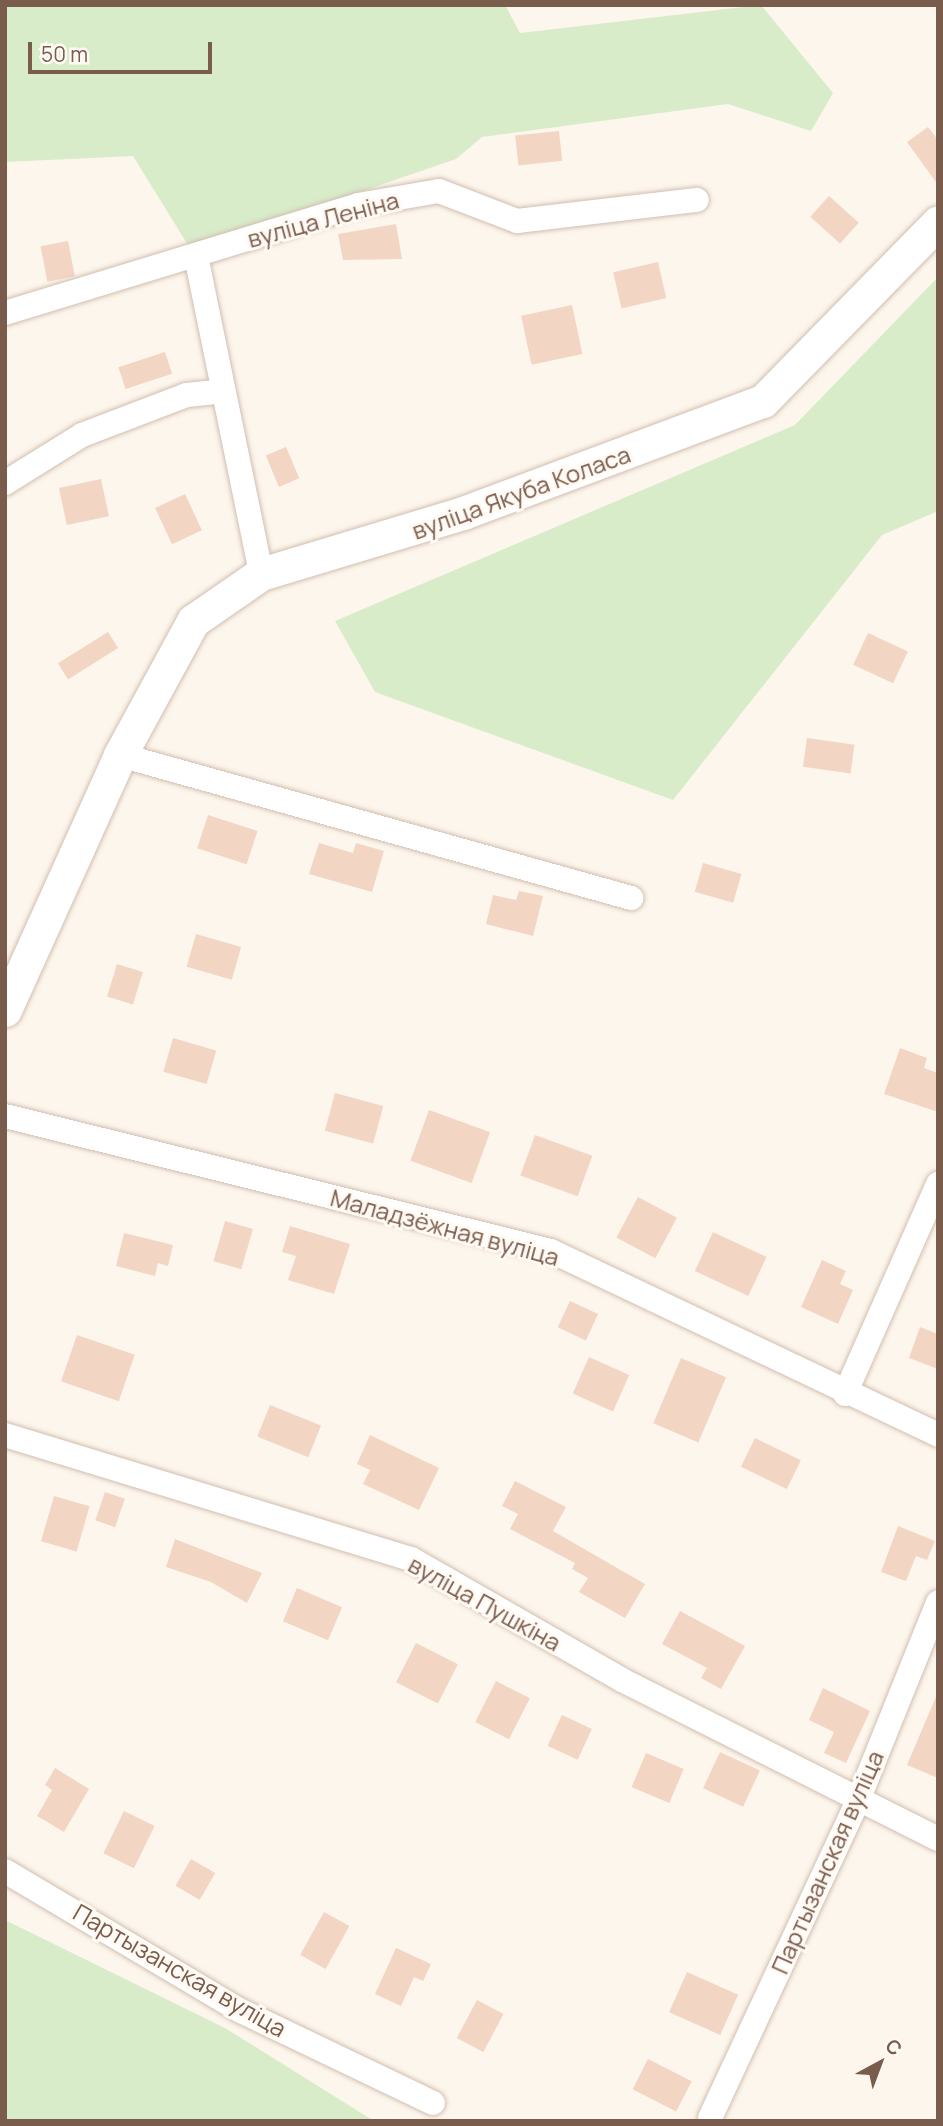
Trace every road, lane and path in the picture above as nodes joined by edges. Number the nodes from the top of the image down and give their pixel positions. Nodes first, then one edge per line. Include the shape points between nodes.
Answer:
1 (697, 200) dead end
2 (938, 222) edge
3 (196, 256) junction
4 (5, 313) edge
5 (223, 391) junction
6 (5, 483) edge
7 (261, 574) junction
8 (120, 755) junction
9 (631, 898) dead end
10 (5, 1010) edge
11 (5, 1116) edge
12 (938, 1184) edge
13 (845, 1394) junction
14 (5, 1435) edge
15 (938, 1435) edge
16 (938, 1602) edge
17 (859, 1798) junction
18 (938, 1839) edge
19 (5, 1871) edge
20 (432, 2102) dead end
21 (710, 2119) dead end

1 - 3 street, вуліца Леніна via 517,221 439,191 358,205
2 - 7 street, вуліца Якуба Коласа via 763,401 450,518
3 - 4 street, вуліца Леніна
3 - 5 street
5 - 6 street via 187,395 82,435
5 - 7 street
7 - 8 street, вуліца Якуба Коласа via 193,621
8 - 9 street
8 - 10 street, вуліца Якуба Коласа
11 - 13 street, Маладзёжная вуліца via 551,1251
12 - 13 street
13 - 15 street, Маладзёжная вуліца
14 - 17 street, вуліца Пушкіна via 411,1559 622,1681
16 - 17 street, Партызанская вуліца
17 - 18 street, вуліца Пушкіна
17 - 21 street, Партызанская вуліца
19 - 20 street, Партызанская вуліца via 239,2010

